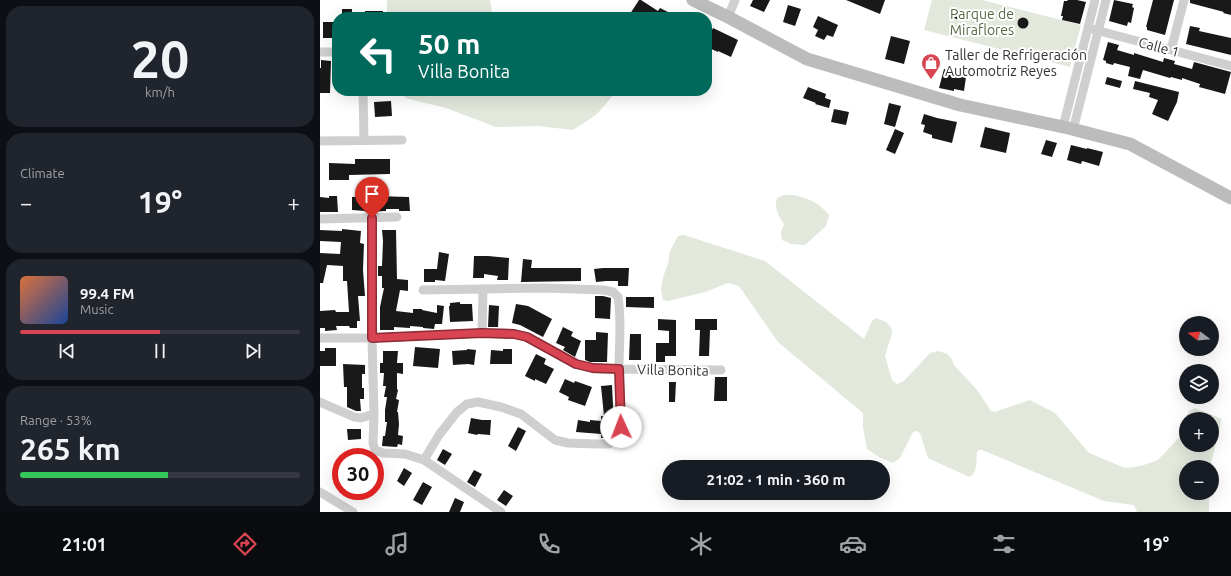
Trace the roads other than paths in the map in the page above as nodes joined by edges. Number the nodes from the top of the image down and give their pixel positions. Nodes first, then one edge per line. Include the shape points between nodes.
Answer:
1 (693, 0) edge
2 (735, 0) edge
3 (1095, 0) edge
4 (1106, 0) edge
5 (1184, 0) edge
6 (728, 17) junction
7 (1088, 28) junction
8 (1098, 31) junction
9 (1171, 50) junction
10 (320, 52) edge
11 (332, 52) edge
12 (1231, 66) edge
13 (363, 96) edge
14 (1068, 128) junction
15 (320, 140) edge
16 (364, 140) junction
17 (402, 140) dead end
18 (1230, 195) edge
19 (397, 217) dead end
20 (372, 218) junction
21 (320, 219) edge
22 (483, 288) junction
23 (423, 290) dead end
24 (482, 333) junction
25 (320, 338) edge
26 (372, 338) junction
27 (619, 369) junction
28 (721, 370) dead end
29 (320, 402) edge
30 (374, 414) junction
31 (424, 460) junction
32 (320, 492) edge
33 (353, 512) edge
34 (501, 512) edge

1 - 6 street
2 - 6 street
3 - 7 street
4 - 8 street
5 - 9 street
6 - 14 street via 807,58 960,105
7 - 8 street, Calle 1
7 - 14 street
8 - 9 street, Calle 1
8 - 14 street
9 - 12 street, Calle 1
10 - 11 street
13 - 16 street
14 - 18 street via 1130,144
15 - 16 street
16 - 17 street
19 - 20 street
20 - 21 street
20 - 26 street
22 - 23 street
22 - 24 street
22 - 27 street via 613,292 618,297 620,308
24 - 26 street, Villa Bonita
24 - 27 street, Villa Bonita via 527,337 576,364 593,368
25 - 26 street, Villa Bonita
26 - 30 street
27 - 28 street, Villa Bonita
27 - 31 street via 621,427 618,438 609,444 568,443 555,440 521,414 478,402 467,404 457,412
29 - 30 street via 354,417 361,418
30 - 31 street via 375,450 405,454
31 - 34 street
32 - 33 street

